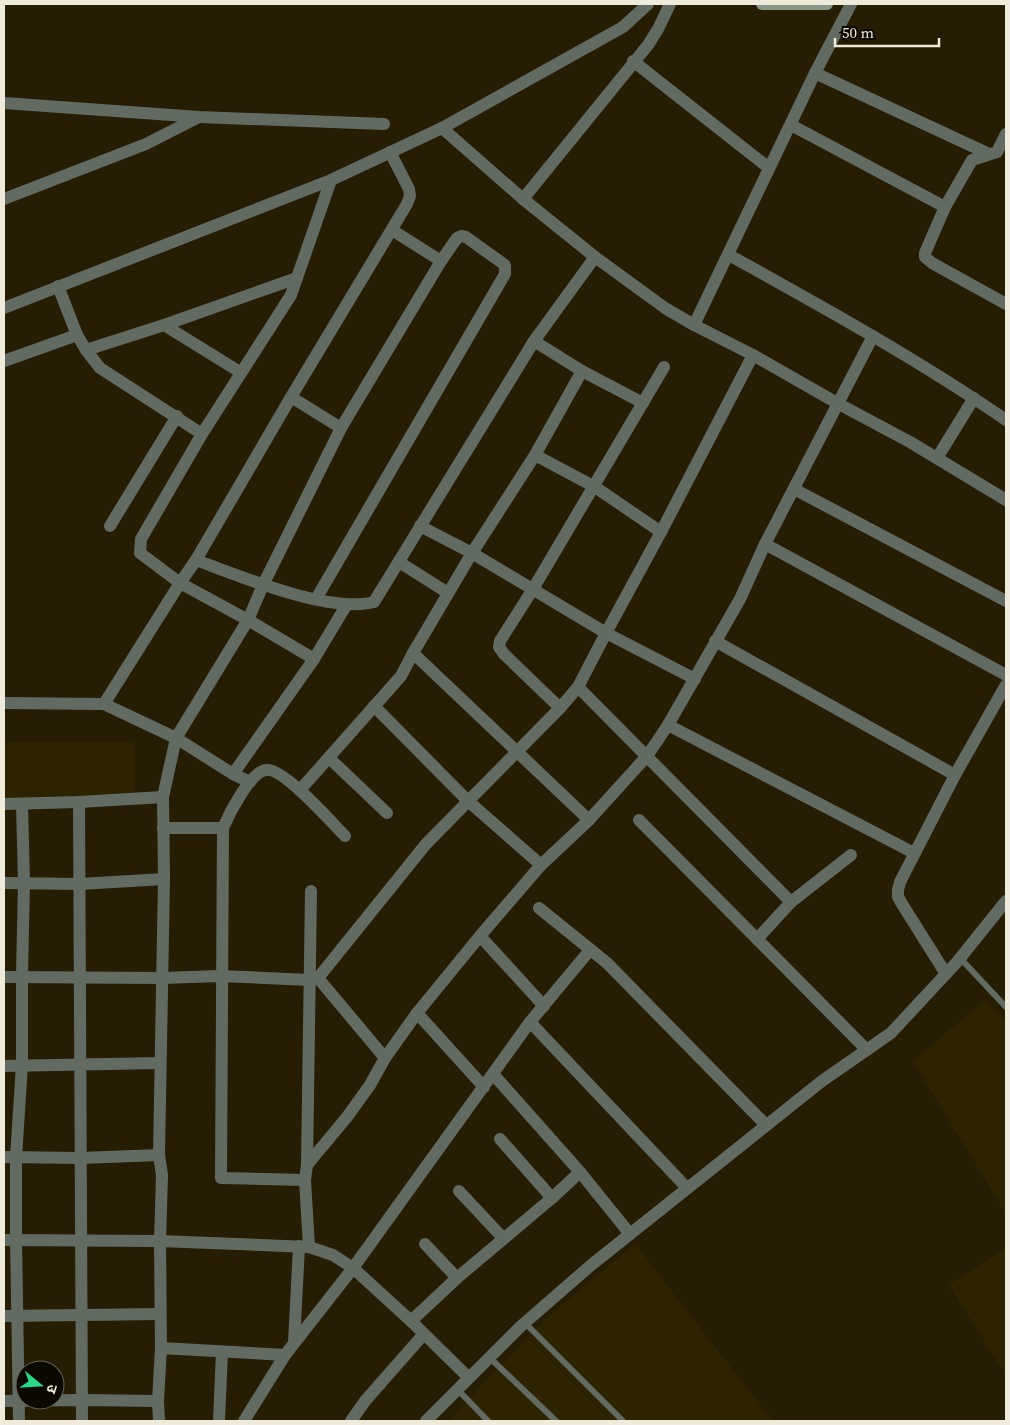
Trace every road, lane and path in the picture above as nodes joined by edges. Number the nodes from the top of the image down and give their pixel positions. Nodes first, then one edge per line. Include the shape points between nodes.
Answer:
1 (648, 4) edge
2 (670, 4) edge
3 (762, 4) edge
4 (827, 4) edge
5 (851, 4) edge
6 (634, 61) junction
7 (815, 73) junction
8 (4, 103) edge
9 (199, 117) junction
10 (384, 124) dead end
11 (792, 125) junction
12 (442, 128) junction
13 (1006, 134) edge
14 (390, 152) junction
15 (989, 154) junction
16 (769, 168) junction
17 (332, 180) junction
18 (4, 199) edge
19 (523, 199) junction
20 (945, 207) junction
21 (392, 230) junction
22 (729, 255) junction
23 (596, 257) junction
24 (441, 261) junction
25 (297, 278) junction
26 (58, 286) junction
27 (1006, 302) edge
28 (4, 308) edge
29 (164, 325) junction
30 (694, 325) junction
31 (77, 336) junction
32 (873, 336) junction
33 (534, 341) junction
34 (86, 350) junction
35 (753, 355) junction
36 (4, 361) edge
37 (664, 367) dead end
38 (582, 371) junction
39 (240, 372) junction
40 (291, 397) junction
41 (974, 398) junction
42 (643, 403) junction
43 (837, 403) junction
44 (177, 416) junction
45 (1006, 420) edge
46 (340, 428) junction
47 (202, 434) junction
48 (535, 455) junction
49 (937, 458) junction
50 (595, 487) junction
51 (794, 488) junction
52 (1006, 500) edge
53 (110, 526) dead end
54 (420, 526) junction
55 (662, 532) junction
56 (765, 544) junction
57 (472, 553) junction
58 (196, 560) junction
59 (399, 562) junction
60 (180, 583) junction
61 (263, 585) junction
62 (533, 590) junction
63 (448, 593) junction
64 (316, 600) junction
65 (1006, 601) edge
66 (347, 604) junction
67 (248, 620) junction
68 (606, 633) junction
69 (715, 641) junction
70 (413, 653) junction
71 (314, 660) junction
72 (1006, 675) edge
73 (695, 679) junction
74 (1006, 685) edge
75 (578, 687) junction
76 (4, 703) edge
77 (104, 704) junction
78 (374, 706) junction
79 (560, 708) junction
80 (668, 725) junction
81 (176, 738) junction
82 (517, 752) junction
83 (647, 756) junction
84 (329, 758) junction
85 (233, 774) junction
86 (955, 775) junction
87 (250, 782) junction
88 (300, 790) junction
89 (163, 797) junction
90 (468, 801) junction
91 (79, 802) junction
92 (4, 804) edge
93 (22, 804) junction
94 (387, 813) dead end
95 (589, 820) junction
96 (639, 820) dead end
97 (163, 828) junction
98 (223, 828) junction
99 (345, 836) dead end
100 (914, 853) junction
101 (851, 855) dead end
102 (541, 865) junction
103 (164, 880) junction
104 (4, 883) edge
105 (24, 883) junction
106 (80, 884) junction
107 (311, 892) dead end
108 (1006, 901) edge
109 (791, 902) junction
110 (539, 908) dead end
111 (480, 936) junction
112 (757, 939) junction
113 (590, 950) junction
114 (960, 958) junction
115 (946, 974) junction
116 (22, 976) junction
117 (221, 976) junction
118 (4, 977) edge
119 (80, 978) junction
120 (162, 978) junction
121 (313, 979) junction
122 (544, 1006) junction
123 (1006, 1007) edge
124 (417, 1013) junction
125 (530, 1022) junction
126 (867, 1050) junction
127 (384, 1058) junction
128 (160, 1063) junction
129 (22, 1065) junction
130 (80, 1065) junction
131 (4, 1066) edge
132 (493, 1074) junction
133 (484, 1087) junction
134 (766, 1125) junction
135 (500, 1139) dead end
136 (159, 1155) junction
137 (10, 1157) edge
138 (81, 1158) junction
139 (307, 1165) junction
140 (580, 1172) junction
141 (305, 1180) junction
142 (687, 1188) junction
143 (459, 1191) dead end
144 (552, 1198) junction
145 (630, 1234) junction
146 (502, 1238) junction
147 (10, 1240) edge
148 (81, 1240) junction
149 (160, 1241) junction
150 (424, 1244) dead end
151 (304, 1246) junction
152 (352, 1268) junction
153 (457, 1278) junction
154 (160, 1314) junction
155 (10, 1316) edge
156 (81, 1316) junction
157 (411, 1321) junction
158 (525, 1323) junction
159 (423, 1335) junction
160 (294, 1343) junction
161 (161, 1348) junction
162 (222, 1352) junction
163 (285, 1355) junction
164 (490, 1358) junction
165 (15, 1369) edge
166 (469, 1378) junction
167 (458, 1390) junction
168 (65, 1400) edge
169 (81, 1400) junction
170 (158, 1401) junction
171 (82, 1421) edge
172 (159, 1421) edge
173 (219, 1421) edge
174 (244, 1421) edge
175 (351, 1421) edge
176 (426, 1421) edge
177 (488, 1421) edge
178 (556, 1421) edge
179 (623, 1421) edge

1 - 12 street via 623,27
2 - 6 street via 648,45
3 - 4 street
5 - 7 street
6 - 16 street
6 - 19 street
7 - 11 street
7 - 15 street
8 - 9 street
9 - 10 street
9 - 18 street via 146,144
11 - 16 street
11 - 20 street
12 - 14 street
12 - 19 street
13 - 15 street via 999,149
14 - 17 street
14 - 21 street via 410,196
15 - 20 street via 972,160
16 - 22 street
17 - 25 street
17 - 26 street
19 - 23 street
20 - 27 street via 926,249 926,257
21 - 24 street
21 - 40 street
22 - 30 street
22 - 32 street
23 - 30 street
23 - 33 street
24 - 46 street
24 - 64 street via 461,236 506,269
25 - 29 street
25 - 39 street via 281,312
26 - 28 street
26 - 31 street
29 - 34 street
29 - 39 street
30 - 35 street
31 - 34 street
31 - 36 street
32 - 41 street
32 - 43 street
33 - 38 street
33 - 54 street
34 - 44 street via 100,368
35 - 43 street
35 - 55 street
37 - 42 street
38 - 42 street
38 - 48 street
39 - 47 street
40 - 46 street
40 - 58 street
41 - 45 street
41 - 49 street
42 - 50 street
43 - 49 street
43 - 51 street
44 - 47 street
44 - 53 street
46 - 61 street
47 - 60 street via 139,544 140,553
48 - 50 street
48 - 57 street
49 - 52 street
50 - 55 street
50 - 62 street
51 - 56 street
51 - 65 street
54 - 57 street
54 - 59 street
55 - 68 street
56 - 69 street via 740,599
56 - 72 street
57 - 62 street
57 - 63 street
58 - 60 street
58 - 61 street
59 - 63 street
59 - 66 street via 374,602
60 - 67 street
60 - 77 street
61 - 64 street
61 - 67 street
62 - 68 street
62 - 79 street via 499,647
63 - 70 street
64 - 66 street
66 - 71 street
67 - 71 street
67 - 81 street
68 - 73 street
68 - 75 street
69 - 73 street
69 - 86 street
70 - 78 street via 396,685
70 - 82 street
71 - 85 street
73 - 80 street
74 - 86 street
75 - 79 street
75 - 83 street
76 - 77 street
77 - 81 street
78 - 84 street
78 - 90 street
79 - 82 street
80 - 83 street
80 - 100 street
81 - 85 street
81 - 89 street
82 - 90 street
82 - 95 street
83 - 95 street
83 - 109 street
84 - 88 street
84 - 94 street
85 - 87 street
86 - 100 street
87 - 88 street via 268,769
87 - 98 street via 230,811
88 - 99 street
89 - 91 street
89 - 97 street
90 - 102 street
90 - 121 street via 426,844
91 - 93 street
91 - 106 street
92 - 93 street
93 - 105 street
95 - 102 street
96 - 112 street
97 - 98 street
97 - 103 street
98 - 117 street
100 - 115 street via 900,882 898,897
101 - 109 street
102 - 111 street
103 - 106 street
103 - 120 street
104 - 105 street
105 - 106 street
105 - 116 street
106 - 119 street
107 - 121 street
108 - 114 street
109 - 112 street
110 - 113 street
111 - 122 street
111 - 124 street
112 - 126 street
113 - 122 street
113 - 134 street
114 - 115 street
114 - 123 lane
115 - 126 street via 890,1033
116 - 118 street
116 - 119 street
116 - 129 street
117 - 120 street
117 - 121 street
117 - 141 street via 221,1178
119 - 120 street
119 - 130 street
120 - 128 street
121 - 127 street
121 - 139 street
122 - 125 street
124 - 127 street
124 - 133 street
125 - 132 street
125 - 142 street
126 - 134 street
127 - 139 street via 347,1117
128 - 130 street
128 - 136 street
129 - 130 street
129 - 131 street
129 - 137 street
130 - 138 street
132 - 133 street
132 - 140 street
133 - 152 street
134 - 142 street
135 - 144 street
136 - 138 street
136 - 149 street via 162,1175
137 - 138 street
137 - 147 street
138 - 148 street
139 - 141 street
140 - 144 street
140 - 145 street
141 - 151 street
142 - 145 street
143 - 146 street
144 - 146 street
145 - 158 street
146 - 153 street
147 - 148 street
147 - 155 street
148 - 149 street
148 - 156 street
149 - 151 street
149 - 154 street
150 - 153 street
151 - 152 street via 333,1255
151 - 160 street
152 - 157 street
152 - 160 street
153 - 157 street
154 - 156 street
154 - 161 street
155 - 156 street
155 - 165 street
156 - 169 street
157 - 159 street
158 - 164 street
158 - 179 lane
159 - 166 street
159 - 175 street
160 - 163 street
161 - 162 street
161 - 170 street
162 - 163 street
162 - 173 street
163 - 174 street
164 - 166 street
164 - 178 lane
166 - 167 street
167 - 176 street
167 - 177 lane
168 - 169 street
169 - 170 street
169 - 171 street
170 - 172 street

